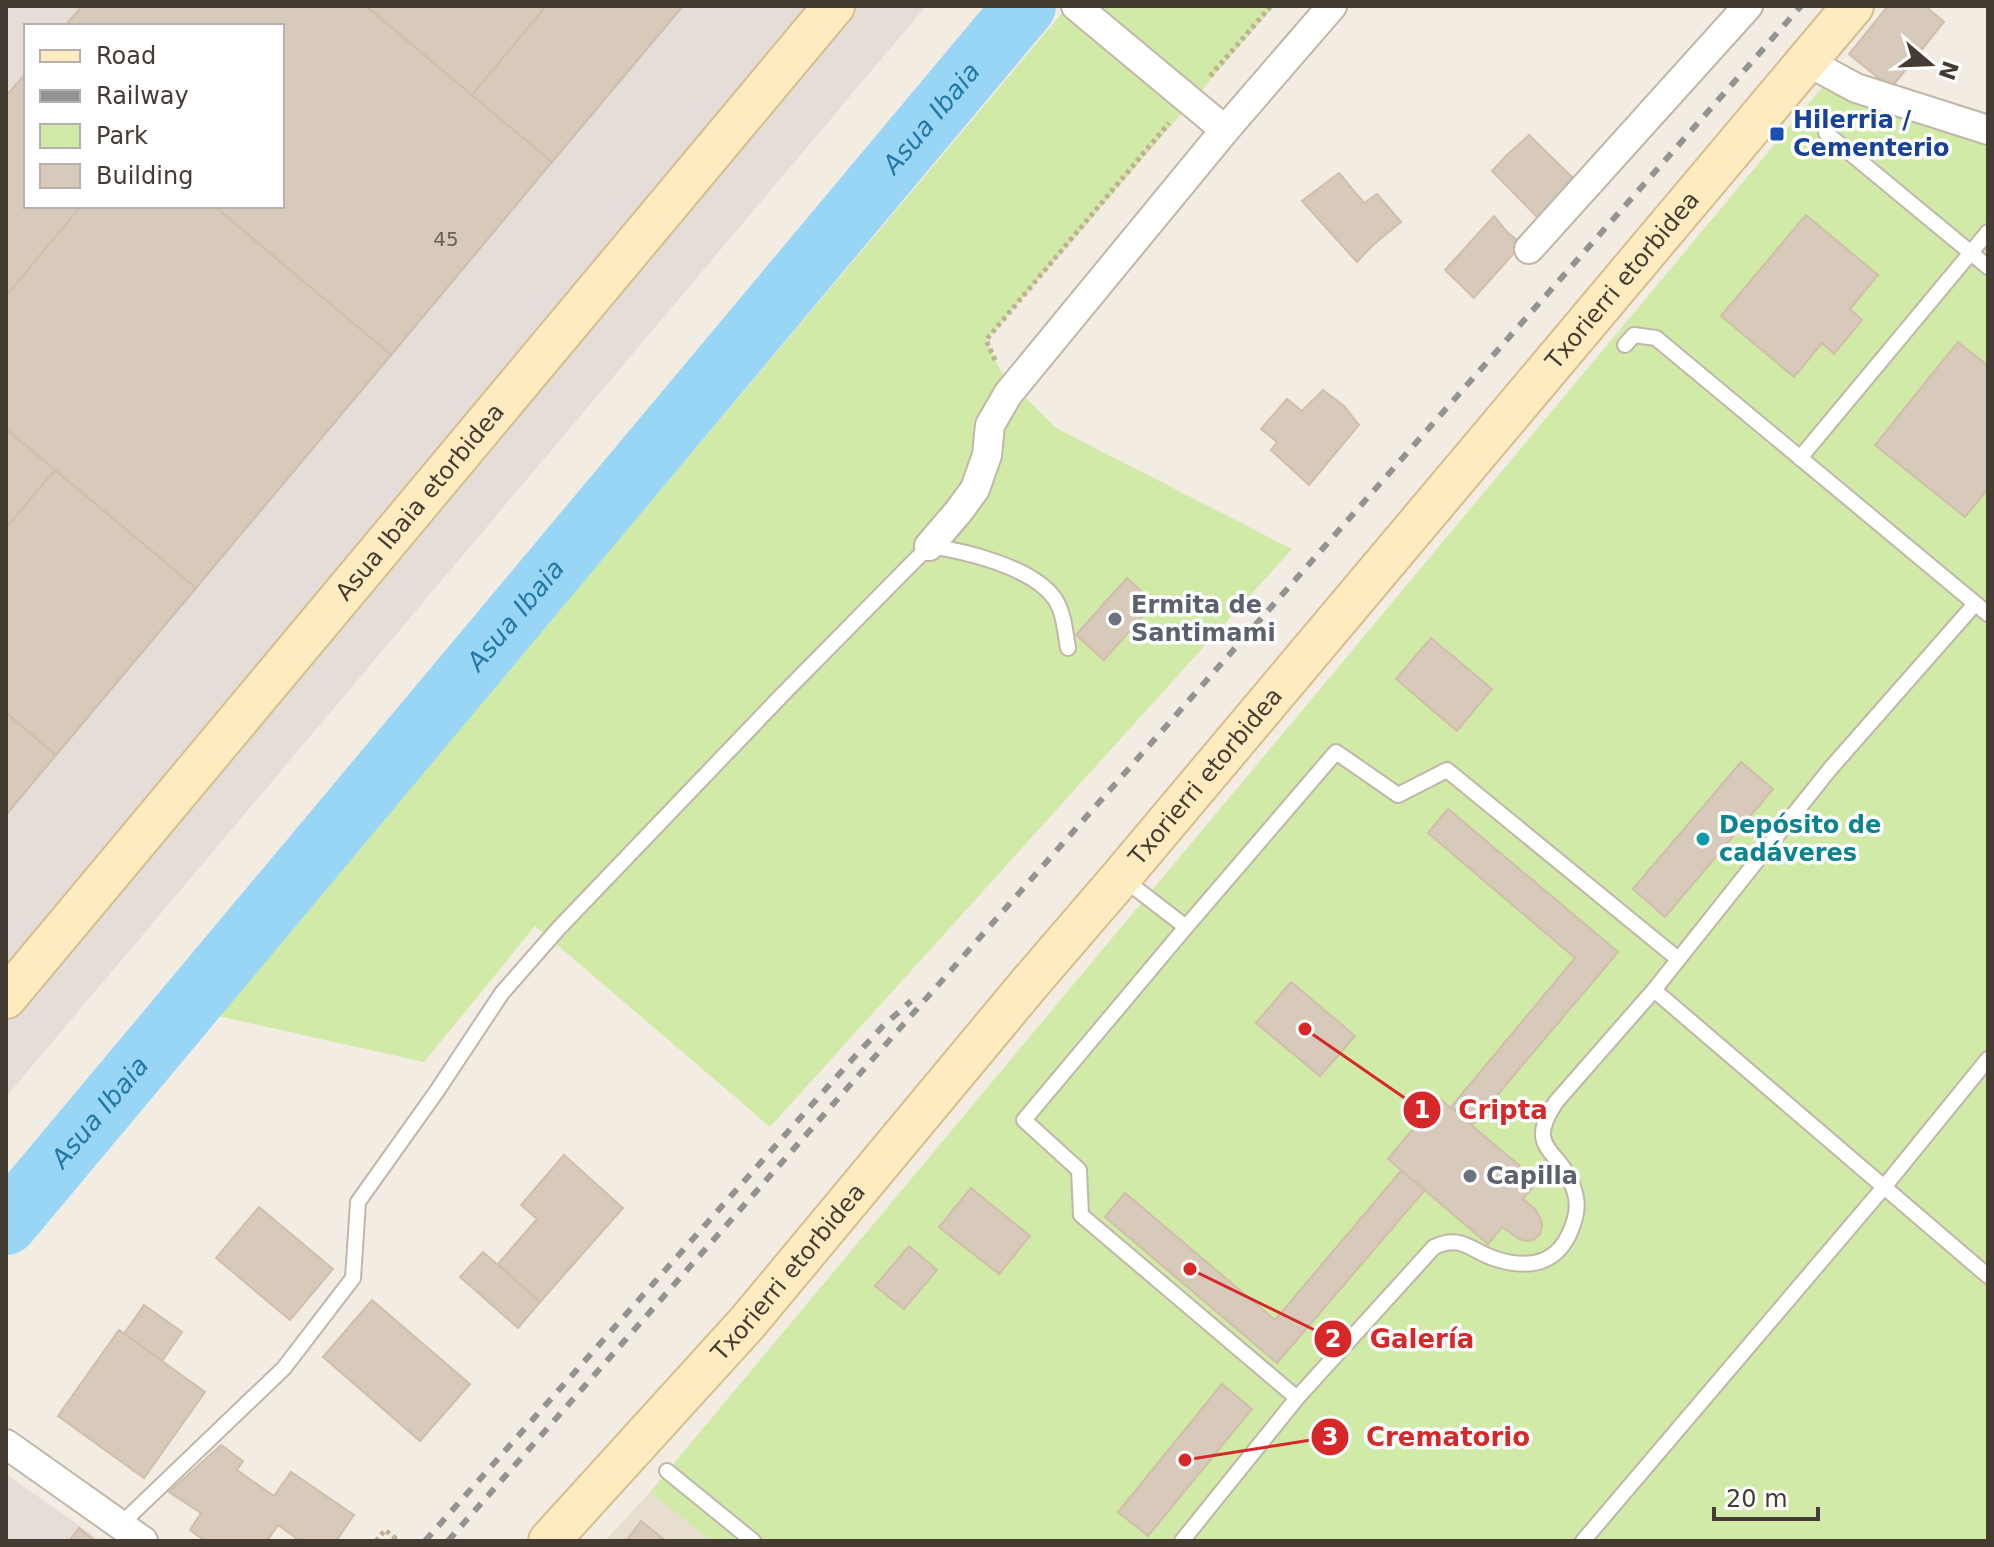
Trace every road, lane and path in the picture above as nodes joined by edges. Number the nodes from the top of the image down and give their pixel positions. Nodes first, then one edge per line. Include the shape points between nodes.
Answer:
1 (834, 6) edge
2 (1271, 6) edge
3 (1332, 6) edge
4 (1748, 6) edge
5 (1853, 6) edge
6 (1084, 12) edge
7 (1808, 62) junction
8 (1189, 99) junction
9 (1225, 130) junction
10 (1988, 130) edge
11 (1826, 133) dead end
12 (1988, 232) edge
13 (1529, 249) dead end
14 (1971, 253) junction
15 (1988, 267) edge
16 (1625, 345) dead end
17 (1008, 394) junction
18 (1800, 458) junction
19 (929, 546) junction
20 (1975, 604) junction
21 (1988, 614) edge
22 (1068, 648) dead end
23 (1121, 877) junction
24 (1186, 927) junction
25 (1678, 959) junction
26 (1654, 990) junction
27 (6, 998) edge
28 (1988, 1059) edge
29 (1884, 1187) junction
30 (1988, 1276) edge
31 (1297, 1398) junction
32 (6, 1444) edge
33 (667, 1471) dead end
34 (132, 1533) edge
35 (376, 1541) edge
36 (393, 1541) edge
37 (549, 1541) edge
38 (753, 1541) edge
39 (1182, 1541) edge
40 (1583, 1541) edge

1 - 27 street, Asua Ibaia etorbidea
2 - 8 path
3 - 9 street
4 - 13 street
5 - 7 street, Txorierri etorbidea
6 - 8 street
7 - 10 street via 1856,88
7 - 23 street, Txorierri etorbidea
8 - 9 street
8 - 17 path via 986,340
9 - 17 street
11 - 14 lane
12 - 14 lane
14 - 15 lane
14 - 18 lane
16 - 18 lane via 1634,335 1656,338
17 - 19 street via 990,425 975,489
18 - 20 lane
19 - 22 lane via 1003,564 1040,584 1055,599
19 - 34 lane via 569,916 502,993 358,1202 353,1278 284,1368
20 - 21 lane
20 - 25 lane via 1830,769
23 - 24 lane
23 - 37 street, Txorierri etorbidea via 748,1322
24 - 25 lane via 1336,752 1398,795 1447,770
24 - 31 lane via 1024,1120 1079,1170 1081,1215
25 - 26 lane
26 - 29 lane
26 - 31 lane via 1547,1117 1543,1135 1571,1179 1578,1207 1556,1254 1540,1263 1521,1264 1460,1242 1434,1247
28 - 29 lane
29 - 30 lane
29 - 40 lane
31 - 39 lane
32 - 34 street
33 - 38 lane
35 - 36 path via 385,1530

